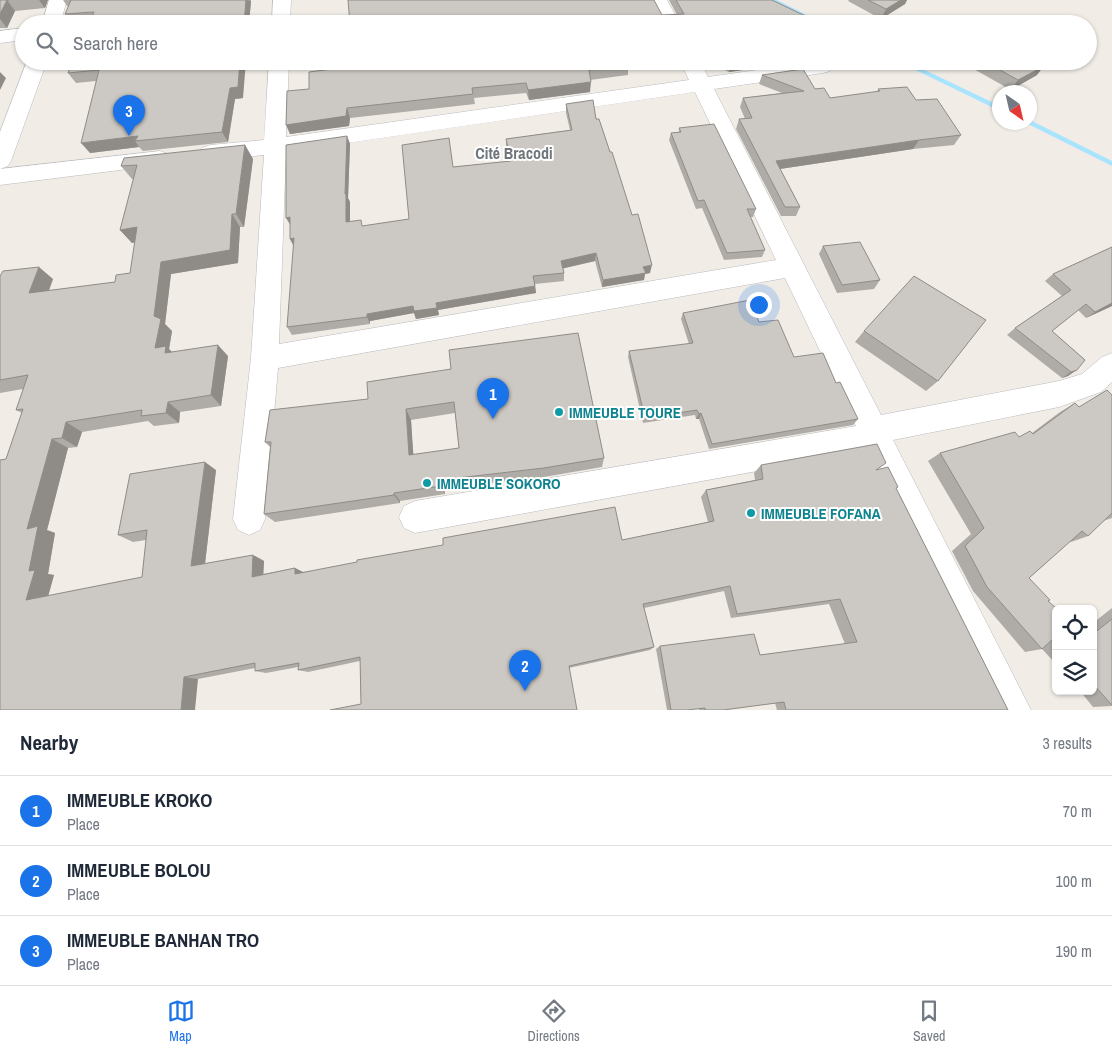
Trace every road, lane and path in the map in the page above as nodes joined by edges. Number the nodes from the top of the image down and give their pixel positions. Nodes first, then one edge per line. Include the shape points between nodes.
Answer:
1 (58, 0) edge
2 (658, 0) edge
3 (286, 1) edge
4 (54, 15) edge
5 (283, 15) edge
6 (666, 15) edge
7 (15, 35) edge
8 (0, 37) edge
9 (35, 70) edge
10 (279, 70) edge
11 (759, 70) edge
12 (696, 73) edge
13 (275, 146) junction
14 (0, 161) edge
15 (0, 177) edge
16 (791, 267) junction
17 (266, 358) junction
18 (1112, 365) edge
19 (875, 433) junction
20 (415, 517) dead end
21 (249, 519) dead end
22 (1012, 710) edge

1 - 4 street
2 - 6 street
3 - 5 street
7 - 8 street
9 - 14 street
10 - 13 street
11 - 12 street
12 - 13 street
12 - 16 street
13 - 15 street
13 - 17 street
16 - 17 street
16 - 19 street
17 - 21 street
18 - 19 street via 1091,383 1060,394
19 - 20 street
19 - 22 street

